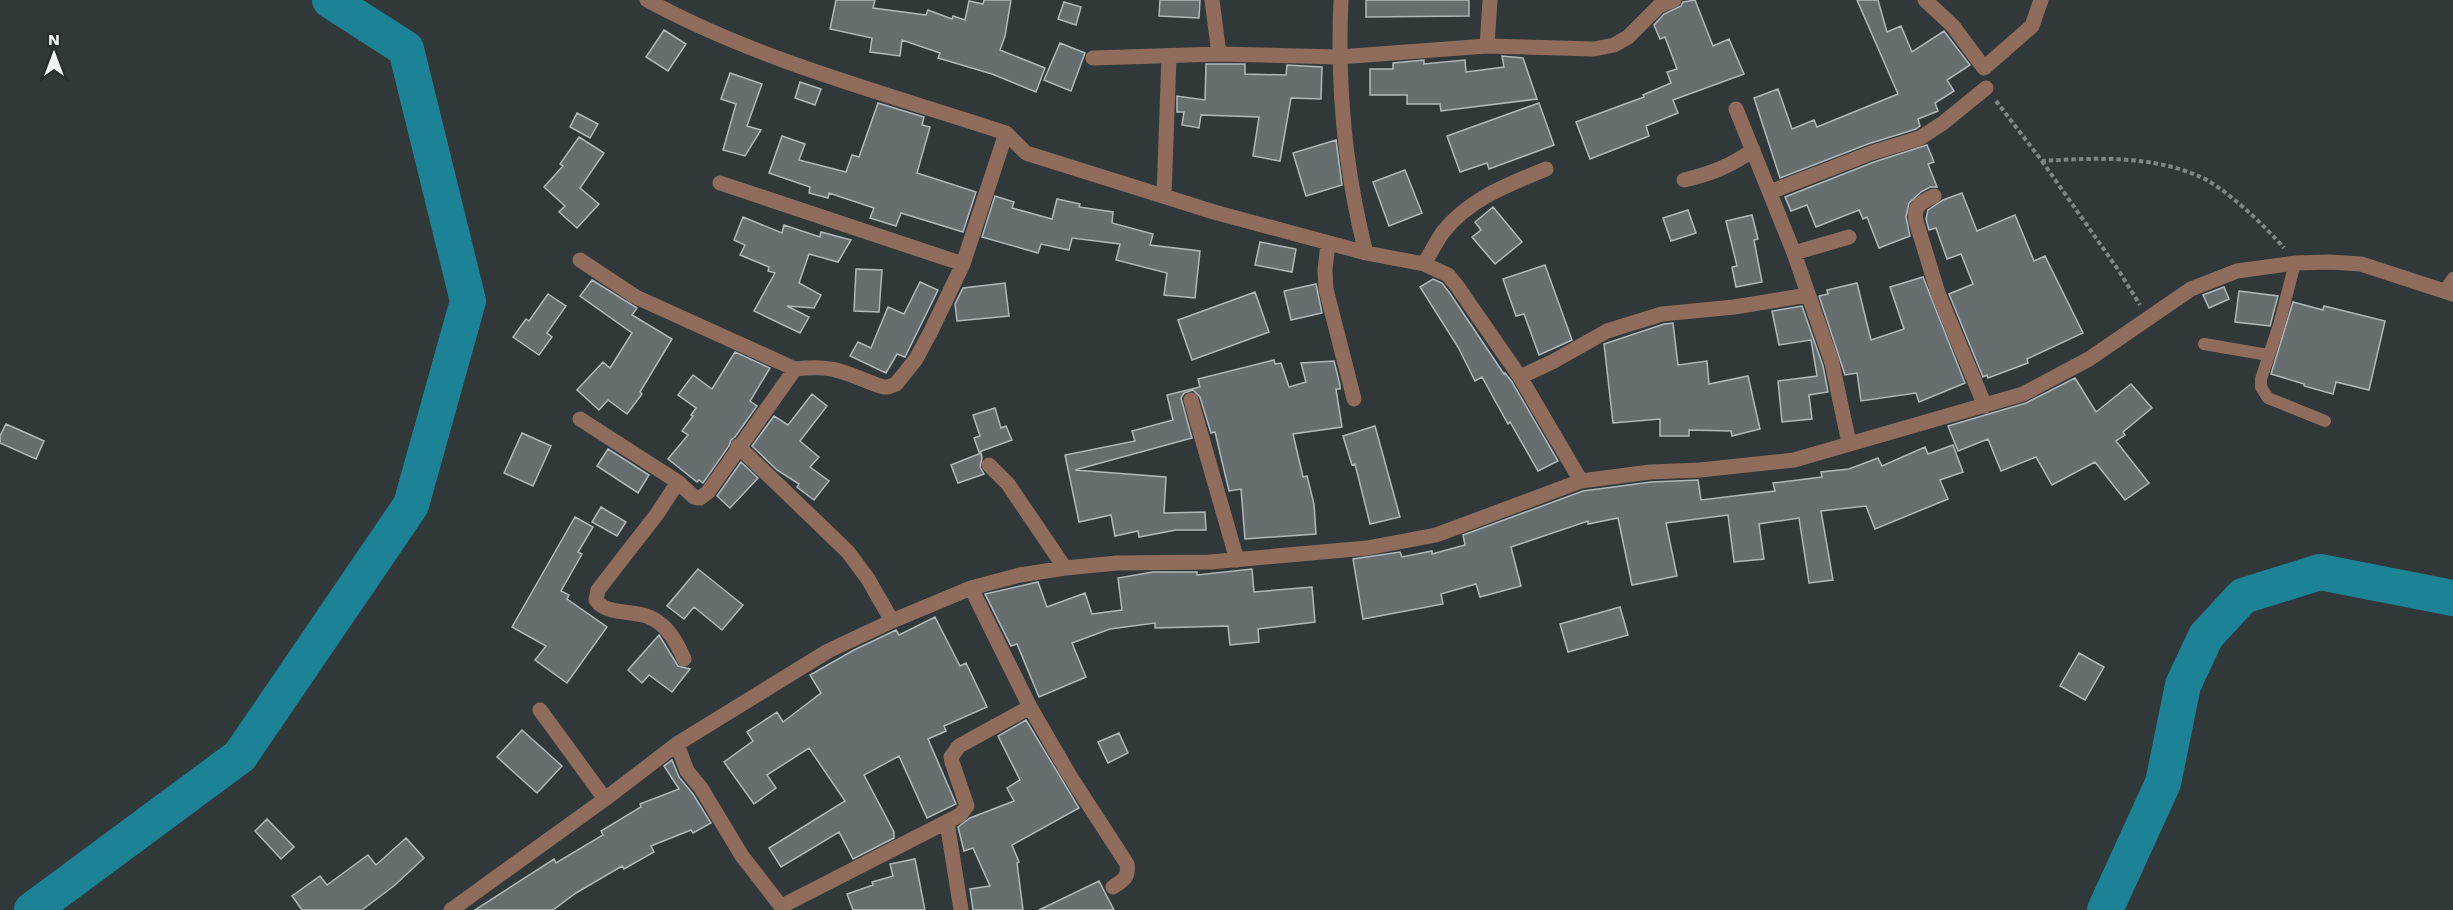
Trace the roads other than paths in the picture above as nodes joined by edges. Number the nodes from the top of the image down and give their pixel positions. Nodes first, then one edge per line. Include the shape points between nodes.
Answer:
1 (647, 0) edge
2 (1212, 0) edge
3 (1341, 0) edge
4 (1490, 0) edge
5 (1674, 0) edge
6 (1925, 0) edge
7 (2041, 0) edge
8 (1487, 46) junction
9 (1219, 54) junction
10 (1168, 56) junction
11 (1338, 57) junction
12 (1093, 58) dead end
13 (1986, 88) road end
14 (1736, 109) dead end
15 (1006, 133) junction
16 (1753, 150) junction
17 (1545, 169) dead end
18 (1684, 180) dead end
19 (720, 183) dead end
20 (1770, 192) junction
21 (1164, 196) junction
22 (1934, 196) dead end
23 (1850, 237) dead end
24 (1328, 243) junction
25 (1366, 253) junction
26 (1794, 253) junction
27 (580, 260) dead end
28 (2295, 263) junction
29 (963, 264) junction
30 (1424, 264) junction
31 (2453, 278) edge
32 (2448, 293) edge
33 (1808, 295) junction
34 (2204, 344) dead end
35 (2268, 355) junction
36 (795, 369) junction
37 (1520, 377) junction
38 (1354, 399) dead end
39 (1191, 400) dead end
40 (1985, 406) junction
41 (580, 419) dead end
42 (2325, 421) dead end
43 (1850, 443) junction
44 (738, 446) junction
45 (989, 465) dead end
46 (1581, 481) junction
47 (678, 482) junction
48 (1237, 560) junction
49 (1065, 568) junction
50 (971, 588) junction
51 (892, 621) junction
52 (684, 659) dead end
53 (1030, 707) junction
54 (540, 710) dead end
55 (677, 744) junction
56 (605, 799) junction
57 (947, 822) junction
58 (1113, 887) dead end
59 (783, 908) edge
60 (451, 910) edge
61 (961, 910) edge

1 - 15 street via 682,19 794,65
2 - 9 street
3 - 11 street
4 - 8 street
5 - 8 street via 1659,6 1628,37 1614,45 1594,49
6 - 7 street via 1953,26 1984,68 2032,26
8 - 11 street
9 - 10 street
9 - 11 street
10 - 12 street
10 - 21 street
11 - 25 street via 1353,204
13 - 20 street via 1920,138
14 - 16 street
15 - 21 street via 1026,153
15 - 29 street
16 - 18 street via 1736,163
16 - 20 street
17 - 30 street via 1470,205 1443,232
19 - 29 street
20 - 26 street
21 - 24 street
22 - 40 street via 1919,203 1916,221 1938,293
23 - 26 street
24 - 25 street
24 - 38 street via 1326,288
25 - 30 street
26 - 33 street
27 - 36 street via 636,297
28 - 32 street via 2361,264
28 - 35 lane
28 - 40 street via 2237,271 2192,289 2079,364 2023,394
29 - 36 street via 916,359 892,386 883,387 837,368
30 - 37 street via 1448,275
31 - 32 lane
33 - 37 street via 1662,314 1607,331
33 - 43 street via 1832,363
34 - 35 lane
35 - 42 lane via 2261,379 2268,398
36 - 44 street
37 - 46 street
39 - 48 street
40 - 43 street
41 - 47 street
43 - 46 street via 1794,460
44 - 47 street via 704,496 694,497
44 - 51 street via 848,552
45 - 49 street via 1008,484
46 - 48 street via 1436,535 1367,548
47 - 52 street via 598,590 596,600 603,607 648,616 660,623
48 - 49 street
49 - 50 street
50 - 51 street
50 - 53 street
51 - 55 street via 828,651
53 - 57 street via 954,751 952,762 967,806
53 - 58 street via 1127,864 1125,880
54 - 56 street
55 - 56 street
55 - 59 street via 687,771 742,856
56 - 60 street
57 - 59 street
57 - 61 street

